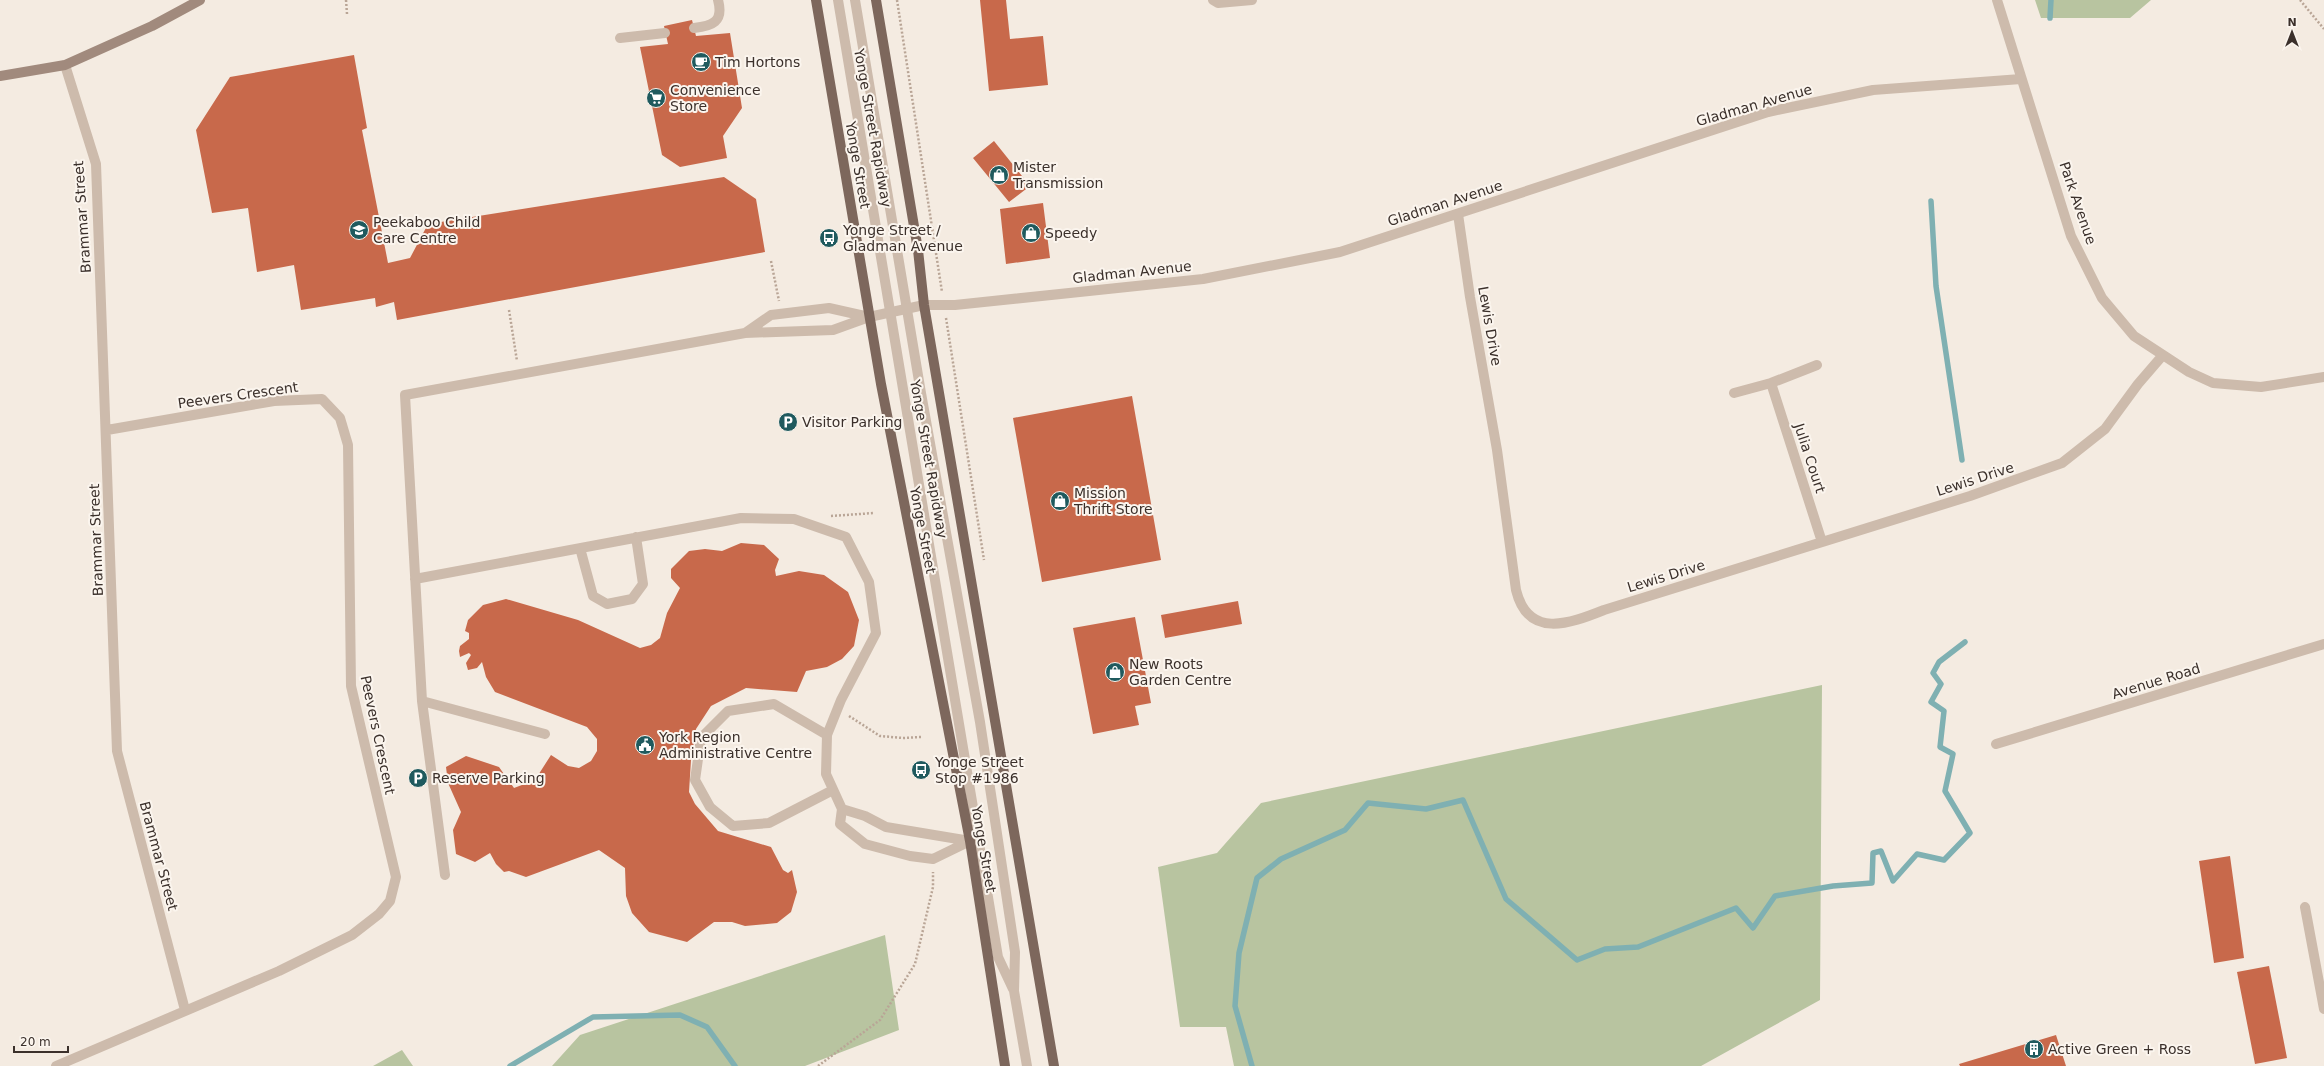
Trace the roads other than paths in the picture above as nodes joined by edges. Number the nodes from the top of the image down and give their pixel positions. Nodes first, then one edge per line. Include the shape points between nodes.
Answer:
1 (200, 0) edge
2 (718, 0) edge
3 (816, 0) edge
4 (838, 0) edge
5 (855, 0) edge
6 (876, 0) edge
7 (1213, 0) edge
8 (1252, 0) edge
9 (1996, 0) edge
10 (694, 28) dead end
11 (665, 33) dead end
12 (620, 38) dead end
13 (65, 65) junction
14 (0, 76) edge
15 (2021, 79) junction
16 (1458, 214) junction
17 (924, 305) junction
18 (907, 309) junction
19 (890, 313) junction
20 (869, 317) junction
21 (745, 333) junction
22 (2163, 355) junction
23 (1817, 365) dead end
24 (2324, 377) edge
25 (1771, 383) junction
26 (1734, 393) dead end
27 (107, 430) junction
28 (636, 538) junction
29 (1822, 542) junction
30 (580, 548) junction
31 (415, 579) junction
32 (2324, 644) edge
33 (422, 701) junction
34 (546, 734) dead end
35 (827, 735) junction
36 (1996, 744) dead end
37 (833, 790) junction
38 (842, 809) junction
39 (970, 841) junction
40 (446, 875) dead end
41 (2305, 907) dead end
42 (1014, 991) junction
43 (2324, 1009) edge
44 (184, 1010) junction
45 (56, 1066) edge
46 (1005, 1066) edge
47 (1027, 1066) edge
48 (1054, 1066) edge

1 - 13 main road via 152,26
2 - 10 street via 720,7 716,21 711,26
3 - 20 main road, Yonge Street
4 - 19 street, Yonge Street Rapidway
5 - 18 street, Yonge Street Rapidway
6 - 17 main road via 918,250
7 - 8 street via 1218,3
9 - 15 street, Park Avenue
11 - 12 street
13 - 14 main road
13 - 27 street, Brammar Street via 96,164
15 - 16 street, Gladman Avenue via 1873,90 1768,112
15 - 22 street, Park Avenue via 2071,236 2102,298 2134,336
16 - 17 street, Gladman Avenue via 1340,252 1203,279 955,305
16 - 29 street, Lewis Drive via 1497,450 1516,590 1518,601 1528,617 1539,622 1571,623 1604,610
17 - 18 street, Gladman Avenue
17 - 48 main road
18 - 19 street, Gladman Avenue
18 - 42 street, Yonge Street Rapidway via 981,729 1015,952
19 - 20 street, Gladman Avenue
19 - 42 street, Yonge Street Rapidway via 998,957
20 - 21 street via 833,330
20 - 21 street via 829,308 771,315
20 - 39 main road, Yonge Street
21 - 31 street via 405,395
22 - 24 street, Park Avenue via 2189,372 2213,383 2261,387
22 - 29 street, Lewis Drive via 2105,429 2062,463 1970,496
23 - 25 street
25 - 26 street
25 - 29 street, Julia Court
27 - 44 street, Brammar Street via 117,751
27 - 44 street, Peevers Crescent via 274,401 322,399 340,418 348,445 351,686 396,877 390,901 379,914 352,935 279,971
28 - 30 street
28 - 30 street via 643,584 632,599 607,604 593,596
28 - 35 street via 741,518 794,519 846,537 869,582 876,633 837,708
30 - 31 street
31 - 33 street
32 - 36 street, Avenue Road
33 - 34 street
33 - 40 street
35 - 37 street via 826,774
35 - 37 street via 774,704 728,711 701,738 695,780 710,807 733,826 769,822
37 - 38 street
38 - 39 street via 865,816 886,827
38 - 39 street via 840,824 865,844 910,856 933,859
39 - 46 main road, Yonge Street
41 - 43 street
42 - 47 street, Yonge Street Rapidway
44 - 45 street, Peevers Crescent

